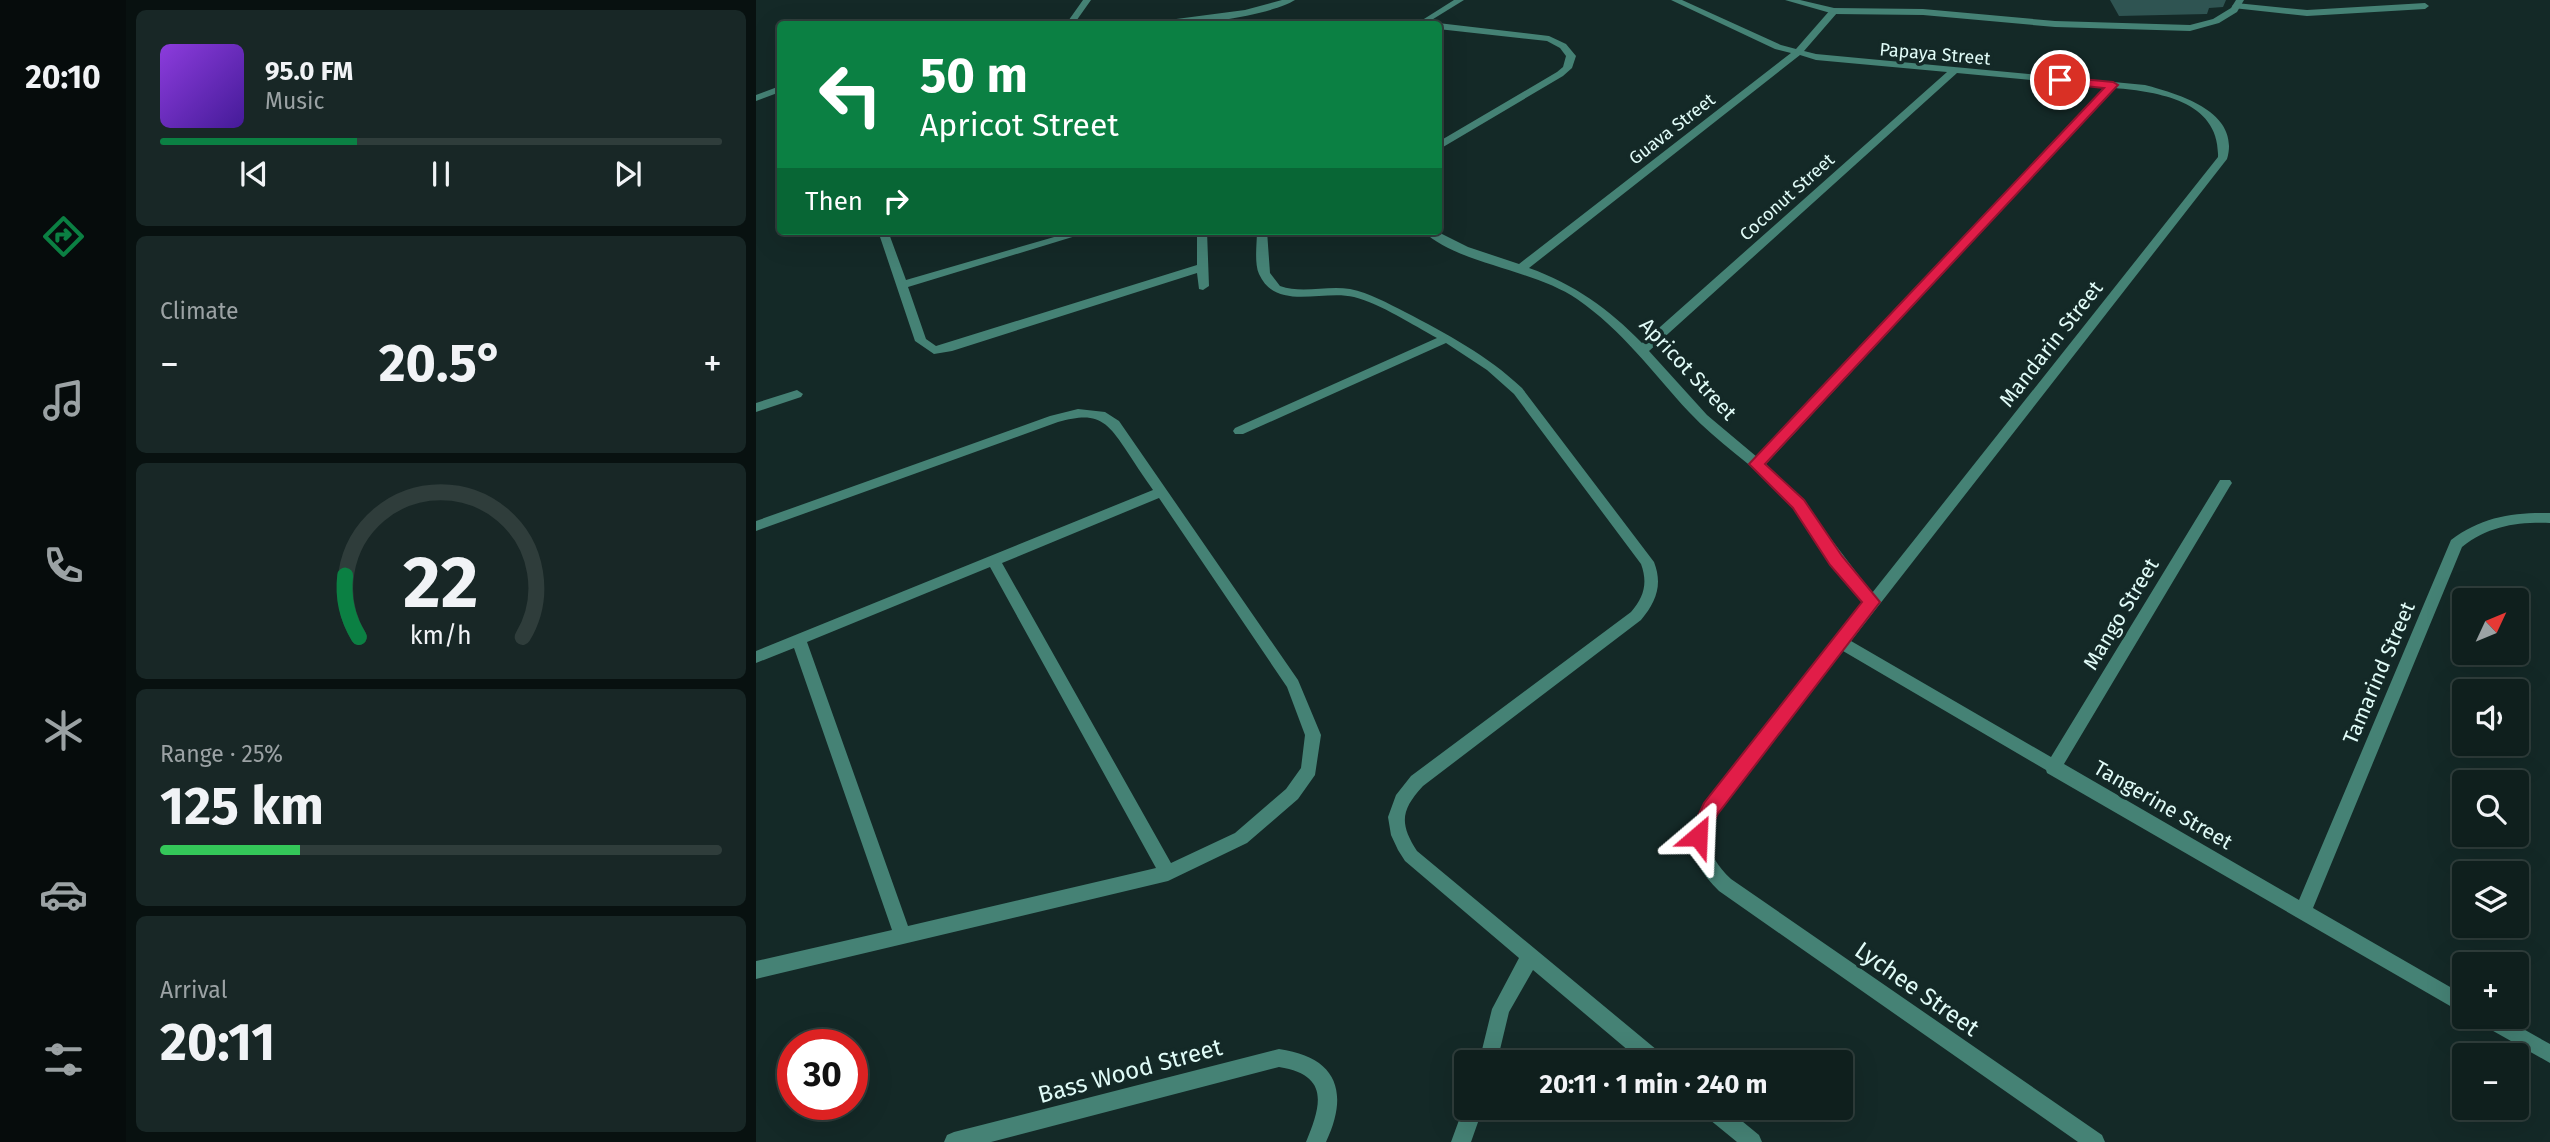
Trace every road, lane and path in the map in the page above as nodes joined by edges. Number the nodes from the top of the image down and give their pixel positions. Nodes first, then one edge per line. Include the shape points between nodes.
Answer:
1 (1087, 0) edge
2 (1291, 0) edge
3 (1460, 0) edge
4 (1675, 0) edge
5 (1789, 0) edge
6 (2238, 3) edge
7 (2425, 6) dead end
8 (1834, 11) junction
9 (1072, 21) edge
10 (1184, 21) edge
11 (1425, 21) edge
12 (1442, 26) edge
13 (1797, 53) junction
14 (1953, 72) junction
15 (2113, 85) junction
16 (777, 90) edge
17 (756, 98) edge
18 (2199, 107) joint
19 (1442, 145) edge
20 (884, 235) edge
21 (1073, 235) edge
22 (1202, 235) edge
23 (1262, 235) edge
24 (1437, 235) edge
25 (1203, 267) junction
26 (1523, 267) junction
27 (901, 285) junction
28 (1203, 286) dead end
29 (1448, 338) junction
30 (1643, 349) junction
31 (797, 394) dead end
32 (756, 408) edge
33 (1239, 431) dead end
34 (1756, 464) junction
35 (2225, 483) dead end
36 (1161, 492) junction
37 (2550, 518) edge
38 (756, 526) edge
39 (994, 561) junction
40 (1871, 602) junction
41 (799, 640) junction
42 (1840, 642) junction
43 (756, 657) edge
44 (2053, 768) junction
45 (1168, 873) junction
46 (2302, 912) junction
47 (903, 936) junction
48 (1530, 957) junction
49 (756, 970) edge
50 (2452, 998) edge
51 (2506, 1029) edge
52 (1491, 1050) edge
53 (1642, 1050) edge
54 (2550, 1054) edge
55 (1469, 1120) edge
56 (1725, 1120) edge
57 (993, 1137) edge
58 (954, 1142) edge
59 (1317, 1142) edge
60 (1461, 1142) edge
61 (1752, 1142) edge
62 (2095, 1142) edge

1 - 9 street
2 - 10 street via 1247,13
3 - 11 street
4 - 13 street, Papaya Street
5 - 8 street
6 - 7 street via 2307,13
6 - 8 street via 2216,21 2190,28
8 - 13 street, Guava Street
12 - 19 street via 1549,39 1571,56 1560,74
13 - 14 street, Papaya Street
13 - 26 street, Guava Street
14 - 15 street, Papaya Street
14 - 30 street, Coconut Street
15 - 18 street, Papaya Street via 2168,93
15 - 34 street
16 - 17 street
18 - 40 street, Mandarin Street via 2222,133 2223,157
20 - 27 street
21 - 27 street
22 - 25 street
23 - 29 street via 1264,273 1276,289 1300,295 1335,291 1366,297
24 - 26 street, Apricot Street
25 - 27 street via 941,350 928,348 921,341
25 - 28 street
26 - 30 street, Apricot Street via 1578,294
29 - 33 street
29 - 48 street via 1484,360 1518,391 1653,575 1653,591 1636,617 1417,781 1396,811 1396,827 1411,856
30 - 34 street, Apricot Street via 1704,421
31 - 32 street
34 - 40 street, Apricot Street via 1798,504 1836,561
35 - 44 street, Mango Street
36 - 38 street via 1115,424 1106,416 1087,412 1054,419
36 - 39 street
36 - 45 street via 1293,684 1313,734 1309,770 1292,794 1241,838
37 - 46 street, Tamarind Street via 2509,518 2468,534 2456,544
39 - 41 street
39 - 45 street
40 - 42 street
41 - 43 street
41 - 47 street
42 - 44 street, Tangerine Street
42 - 62 street, Lychee Street via 1702,824 1700,849 1713,873
44 - 46 street, Tangerine Street
45 - 47 street
46 - 50 street, Tangerine Street
47 - 49 street
48 - 52 street via 1501,1009
48 - 53 street
51 - 54 street
55 - 60 street
56 - 61 street
57 - 58 street, Bass Wood Street
57 - 59 street, Bass Wood Street via 1266,1059 1296,1058 1317,1070 1328,1094 1329,1107

